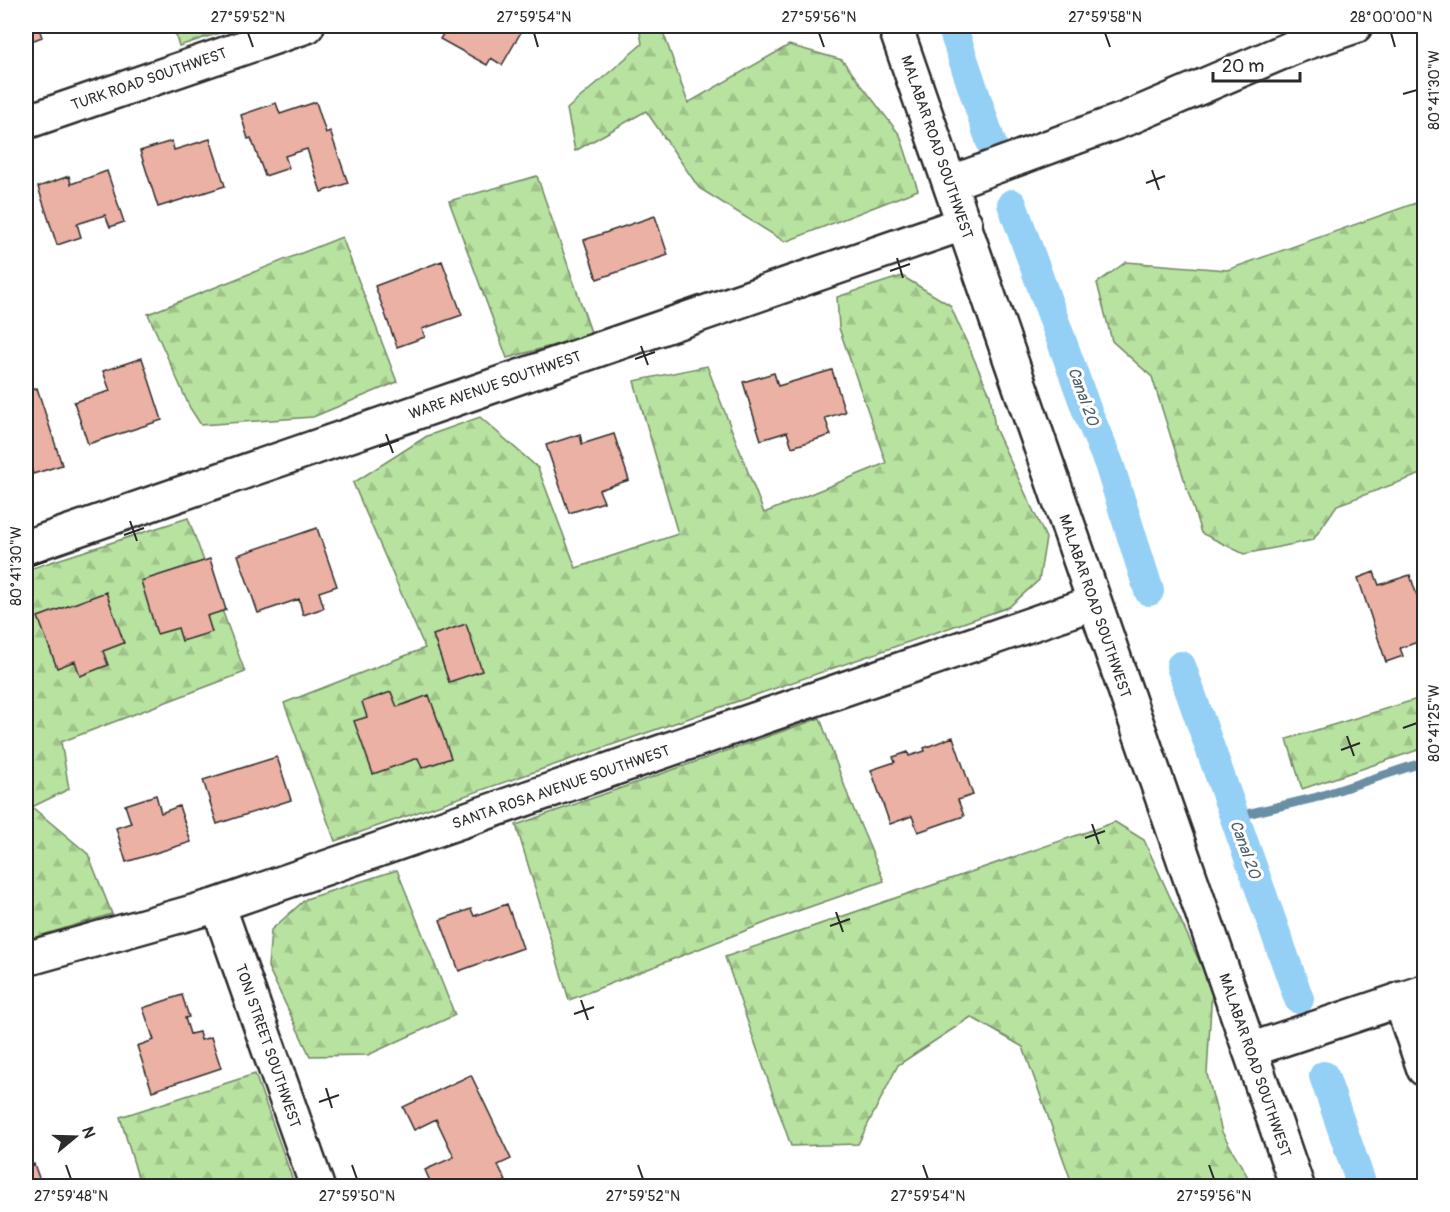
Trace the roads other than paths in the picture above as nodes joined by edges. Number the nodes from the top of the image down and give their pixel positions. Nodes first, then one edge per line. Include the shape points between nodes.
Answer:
1 (307, 26) edge
2 (895, 26) edge
3 (1355, 26) edge
4 (26, 122) edge
5 (950, 183) junction
6 (964, 223) junction
7 (26, 547) edge
8 (1093, 603) junction
9 (218, 905) junction
10 (26, 959) edge
11 (1412, 995) edge
12 (1250, 1050) junction
13 (1425, 1069) edge
14 (317, 1186) edge
15 (1297, 1186) edge

1 - 4 street, TURK ROAD SOUTHWEST
2 - 5 street, MALABAR ROAD SOUTHWEST
3 - 5 street via 1299,45 1128,118
5 - 6 street, MALABAR ROAD SOUTHWEST
6 - 7 street, WARE AVENUE SOUTHWEST
6 - 8 street, MALABAR ROAD SOUTHWEST
8 - 9 street, SANTA ROSA AVENUE SOUTHWEST
8 - 12 street, MALABAR ROAD SOUTHWEST
9 - 10 street, SANTA ROSA AVENUE SOUTHWEST
9 - 14 street, TONI STREET SOUTHWEST
11 - 12 street
11 - 13 street
12 - 15 street, MALABAR ROAD SOUTHWEST

